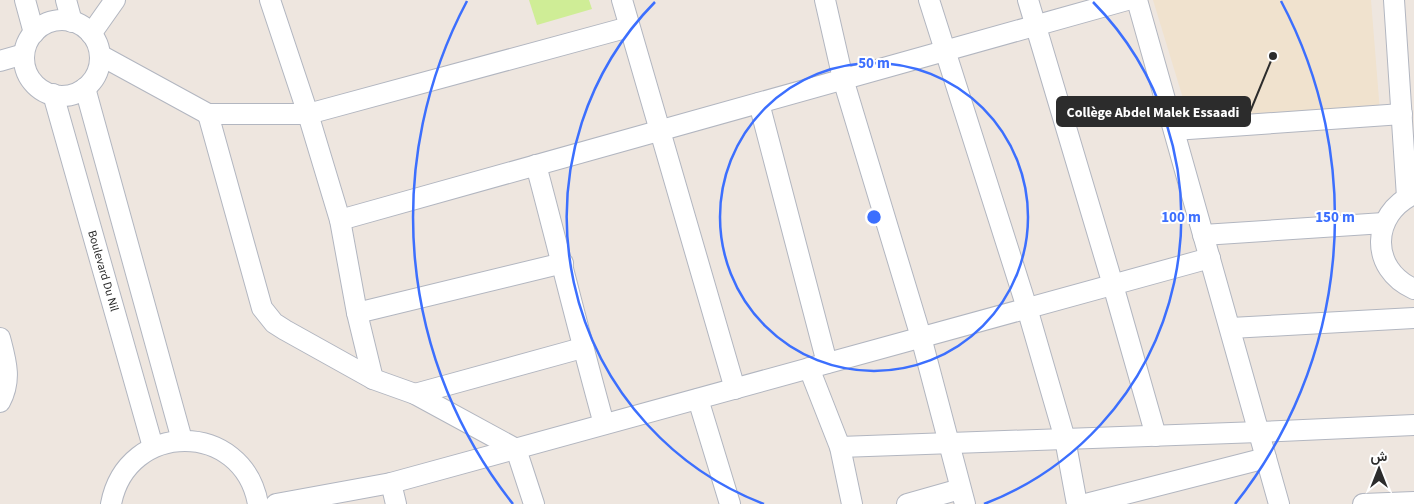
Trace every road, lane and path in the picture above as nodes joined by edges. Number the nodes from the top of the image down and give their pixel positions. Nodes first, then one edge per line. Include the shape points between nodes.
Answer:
1 (25, 0) edge
2 (66, 0) edge
3 (116, 0) edge
4 (270, 0) edge
5 (622, 0) edge
6 (825, 0) edge
7 (929, 0) edge
8 (1028, 0) edge
9 (1127, 0) edge
10 (1137, 0) edge
11 (1394, 0) edge
12 (72, 22) junction
13 (1036, 26) junction
14 (629, 27) junction
15 (34, 33) junction
16 (91, 34) junction
17 (944, 51) junction
18 (24, 54) junction
19 (100, 54) junction
20 (0, 61) edge
21 (843, 79) junction
22 (85, 88) junction
23 (52, 94) junction
24 (759, 103) junction
25 (208, 114) junction
26 (308, 114) junction
27 (1402, 114) junction
28 (660, 130) junction
29 (1174, 130) junction
30 (536, 165) junction
31 (1411, 196) edge
32 (340, 220) junction
33 (1384, 224) junction
34 (1204, 235) junction
35 (1210, 258) junction
36 (562, 263) junction
37 (1113, 285) junction
38 (1414, 289) edge
39 (1027, 308) junction
40 (357, 313) junction
41 (1414, 318) edge
42 (1230, 328) junction
43 (921, 337) junction
44 (0, 338) edge
45 (582, 348) junction
46 (818, 366) junction
47 (373, 379) junction
48 (735, 389) junction
49 (415, 394) junction
50 (698, 399) junction
51 (0, 402) edge
52 (604, 424) junction
53 (1414, 425) edge
54 (1259, 432) junction
55 (1156, 436) junction
56 (1065, 439) junction
57 (182, 440) junction
58 (949, 443) junction
59 (153, 447) junction
60 (840, 447) junction
61 (516, 449) junction
62 (1266, 458) junction
63 (391, 483) junction
64 (963, 497) edge
65 (724, 502) edge
66 (1414, 502) edge
67 (111, 504) edge
68 (258, 504) edge
69 (276, 504) edge
70 (396, 504) edge
71 (534, 504) edge
72 (852, 504) edge
73 (907, 504) edge
74 (1077, 504) edge
75 (1086, 504) edge
76 (1279, 504) edge
77 (1362, 504) edge

1 - 15 street
2 - 12 street
3 - 16 street
4 - 26 street
5 - 14 street
6 - 21 street
7 - 17 street
8 - 13 street
9 - 13 street
10 - 29 street
11 - 27 street
12 - 15 street via 52,22
12 - 16 street
13 - 17 street
13 - 37 street
14 - 26 street
14 - 28 street
15 - 18 street
16 - 19 street
17 - 21 street
17 - 39 street
18 - 20 street
18 - 23 street via 30,77 37,86
19 - 22 street via 98,71
19 - 25 street
21 - 24 street
21 - 43 street
22 - 23 street via 72,94
22 - 57 street
23 - 59 street, Boulevard Du Nil
24 - 28 street
24 - 46 street
25 - 26 street
25 - 47 street via 262,308 274,323
26 - 32 street
27 - 29 street
27 - 31 street
28 - 30 street
28 - 48 street
29 - 34 street
30 - 32 street
30 - 36 street
31 - 33 street via 1396,206
32 - 40 street
33 - 34 street
33 - 38 street via 1381,245 1386,265 1395,277
34 - 35 street
35 - 37 street
35 - 42 street
36 - 40 street
36 - 45 street
37 - 39 street
37 - 55 street
39 - 43 street
39 - 56 street
40 - 47 street
41 - 42 street
42 - 54 street
43 - 46 street
43 - 58 street
44 - 51 street via 8,379
45 - 49 street
45 - 52 street
46 - 48 street
46 - 60 street
47 - 49 street
48 - 50 street
49 - 61 street
50 - 52 street
50 - 65 street
52 - 61 street
53 - 54 street
54 - 55 street
54 - 62 street
55 - 56 street
56 - 58 street
56 - 74 street
57 - 59 street
57 - 68 street via 203,443 231,457 253,484
58 - 60 street
58 - 64 street
59 - 67 street via 136,458 122,474
60 - 72 street
61 - 63 street
61 - 71 street
62 - 75 street
62 - 76 street
63 - 69 street
63 - 70 street
64 - 73 street
66 - 77 street

